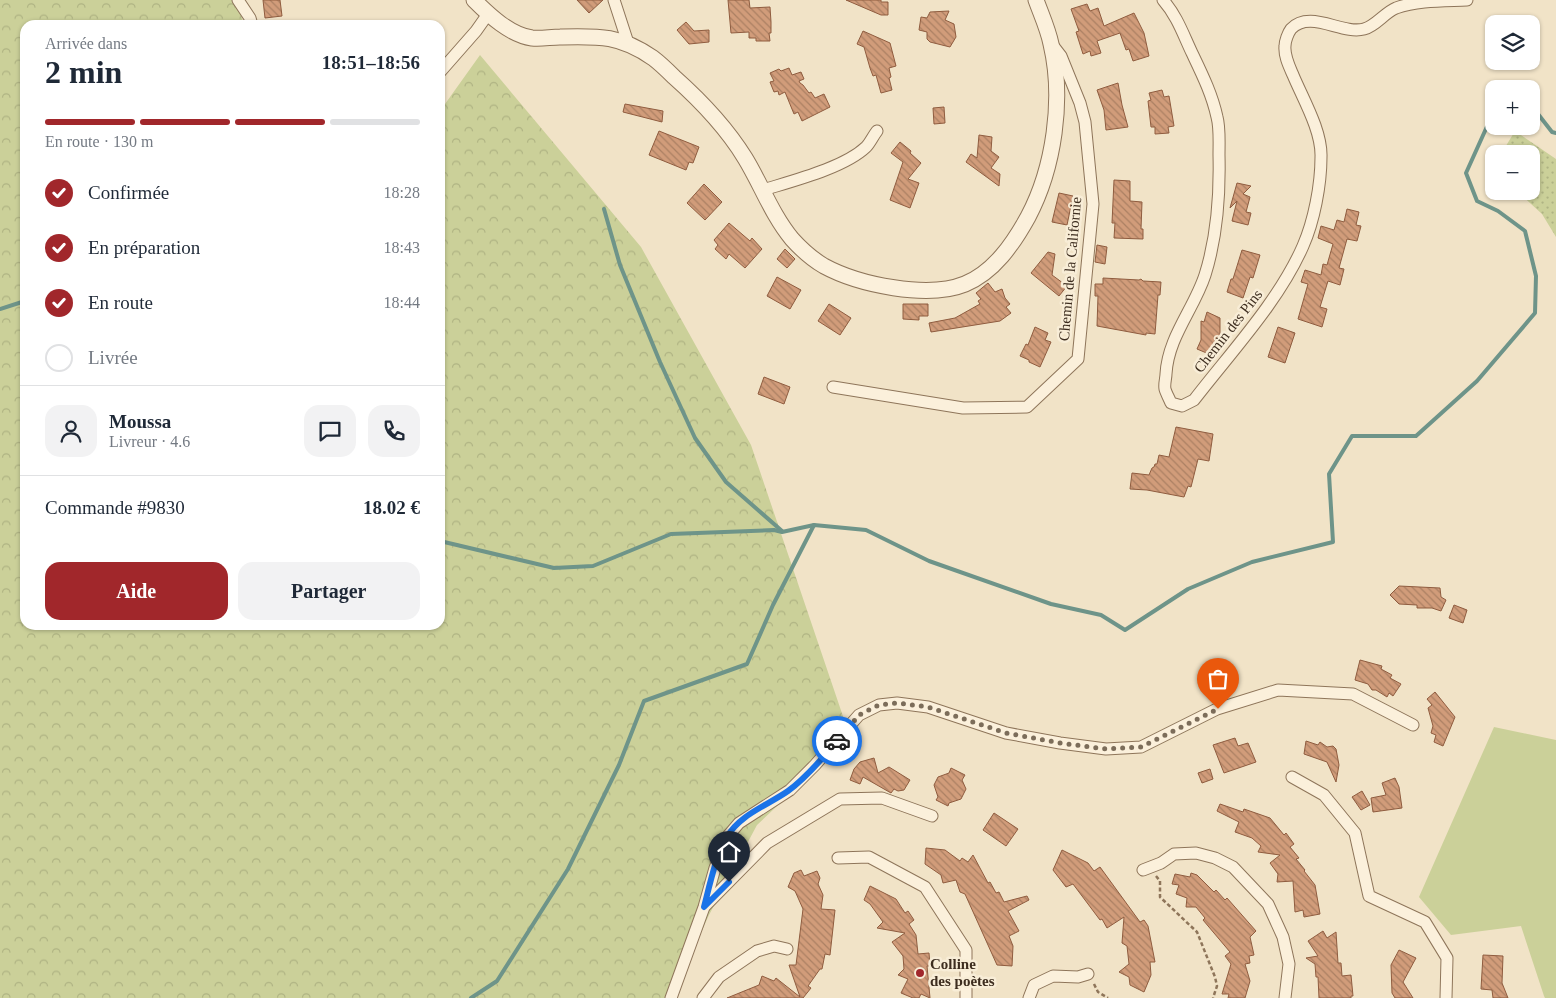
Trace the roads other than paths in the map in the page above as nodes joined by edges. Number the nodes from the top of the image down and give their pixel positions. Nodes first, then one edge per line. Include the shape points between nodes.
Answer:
1 (238, 0) edge
2 (474, 0) edge
3 (614, 0) edge
4 (1036, 0) edge
5 (1163, 0) edge
6 (1467, 0) edge
7 (488, 14) junction
8 (251, 20) edge
9 (628, 43) junction
10 (1051, 43) junction
11 (445, 66) edge
12 (877, 131) dead end
13 (762, 190) junction
14 (832, 387) dead end
15 (1413, 724) dead end
16 (1292, 777) dead end
17 (932, 816) dead end
18 (838, 858) dead end
19 (1147, 868) road end
20 (704, 907) junction
21 (787, 949) dead end
22 (1088, 974) road end
23 (671, 998) edge
24 (703, 998) edge
25 (966, 998) edge
26 (1029, 998) edge
27 (1285, 998) edge
28 (1446, 998) edge

1 - 8 street
2 - 7 street
3 - 9 street
4 - 10 street
5 - 6 street, Chemin des Pins via 1182,29 1203,74 1217,118 1219,144 1218,202 1205,275 1178,329 1166,368 1165,388 1171,403 1182,406 1194,400 1271,302 1304,245 1318,190 1321,155 1319,138 1287,60 1287,35 1302,22 1364,29 1394,9 1414,3
7 - 9 street via 531,38 606,36
7 - 11 street
9 - 13 street via 654,59 724,128
10 - 13 street via 1058,110 1050,151 1030,214 999,260 964,285 918,291 879,285 824,266 792,239
10 - 14 street, Chemin de la Californie via 1062,56 1085,122 1093,204 1078,359 1027,407 962,408
12 - 13 street via 867,146 852,157
15 - 20 street via 1353,694 1278,690 1218,709 1141,747 1106,749 1006,733 928,707 898,703 879,705 859,715 790,790 739,823 727,837
16 - 28 street via 1324,795 1356,833 1369,896 1425,922 1447,958
17 - 20 street via 882,798 840,799 766,843
18 - 25 street via 869,857 925,887 966,950
19 - 27 street via 1174,854 1196,853 1233,867 1268,904 1283,937 1289,964
20 - 23 street
21 - 24 street via 774,946 757,951 719,977
22 - 26 street via 1054,976 1034,985

